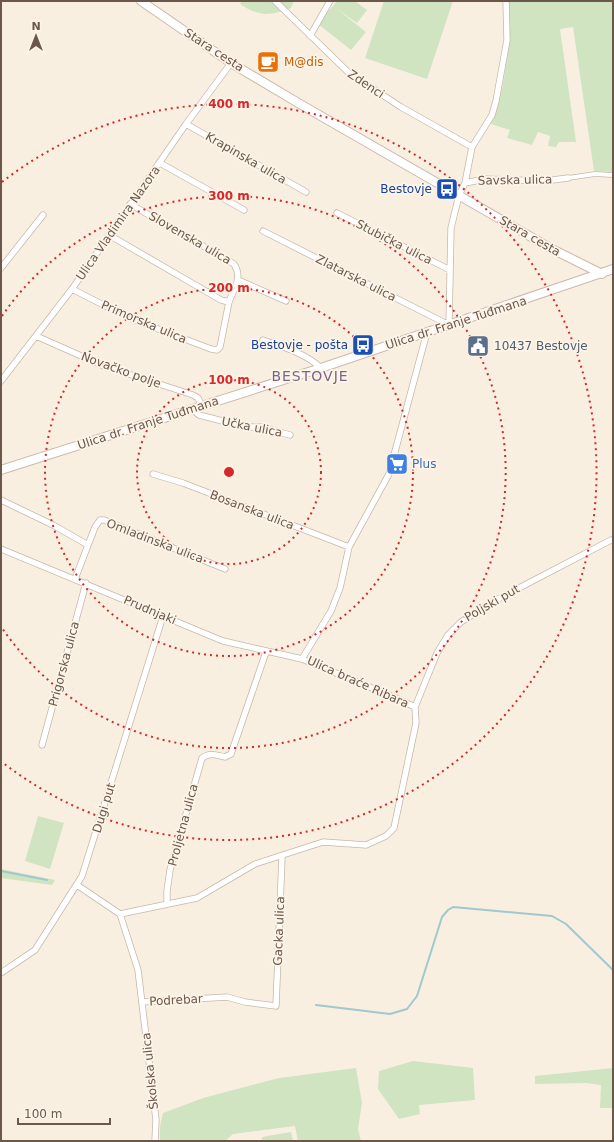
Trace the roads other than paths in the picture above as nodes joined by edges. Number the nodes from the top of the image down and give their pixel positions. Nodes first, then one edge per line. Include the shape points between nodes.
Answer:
1 (141, 1) edge
2 (275, 1) edge
3 (330, 1) edge
4 (506, 1) edge
5 (310, 36) junction
6 (231, 63) junction
7 (186, 124) junction
8 (472, 147) junction
9 (160, 163) junction
10 (613, 175) edge
11 (568, 178) joint
12 (465, 184) junction
13 (306, 192) dead end
14 (459, 195) junction
15 (130, 204) junction
16 (244, 210) dead end
17 (337, 213) dead end
18 (43, 215) dead end
19 (263, 231) dead end
20 (109, 234) junction
21 (1, 268) edge
22 (613, 269) edge
23 (450, 270) junction
24 (602, 274) junction
25 (238, 280) junction
26 (72, 289) junction
27 (286, 301) dead end
28 (229, 302) junction
29 (449, 325) junction
30 (427, 332) junction
31 (36, 336) junction
32 (263, 340) dead end
33 (217, 350) joint
34 (321, 368) junction
35 (1, 381) edge
36 (202, 406) junction
37 (192, 409) junction
38 (290, 435) dead end
39 (1, 470) edge
40 (153, 474) dead end
41 (1, 500) edge
42 (611, 540) dead end
43 (88, 545) junction
44 (349, 547) junction
45 (1, 548) edge
46 (225, 569) dead end
47 (75, 579) junction
48 (86, 583) junction
49 (163, 616) junction
50 (266, 652) junction
51 (302, 660) junction
52 (415, 708) junction
53 (42, 745) dead end
54 (282, 857) junction
55 (77, 885) junction
56 (167, 904) junction
57 (120, 914) junction
58 (1, 973) edge
59 (142, 1002) junction
60 (276, 1006) joint
61 (155, 1141) edge

1 - 6 main road, Stara cesta
2 - 5 street, Zdenci
3 - 5 street
4 - 8 street via 506,40 496,101 492,115
5 - 8 street, Zdenci via 361,82
6 - 7 street, Ulica Vladimira Nazora
6 - 14 main road, Stara cesta
7 - 9 street, Ulica Vladimira Nazora
7 - 13 street, Krapinska ulica
8 - 12 street
9 - 15 street, Ulica Vladimira Nazora
9 - 16 street
10 - 11 street, Savska ulica via 594,174
11 - 12 street, Savska ulica via 545,181 484,179
12 - 14 street
14 - 23 street via 451,228
14 - 24 main road, Stara cesta via 552,249
15 - 20 street, Ulica Vladimira Nazora
15 - 25 street, Slovenska ulica via 234,264
17 - 23 street, Stubička ulica
18 - 21 street
19 - 29 street, Zlatarska ulica
20 - 26 street, Ulica Vladimira Nazora
20 - 28 street
22 - 24 main road, Ulica dr. Franje Tuđmana
23 - 29 street
24 - 29 main road, Ulica dr. Franje Tuđmana
25 - 27 street, Slovenska ulica
25 - 28 street, Slovenska ulica
26 - 31 street, Ulica Vladimira Nazora
26 - 33 street, Primorska ulica via 129,318
28 - 33 street, Slovenska ulica via 220,348
29 - 30 main road, Ulica dr. Franje Tuđmana
30 - 34 main road, Ulica dr. Franje Tuđmana
30 - 44 street, Ulica braće Ribara via 388,474
31 - 35 street, Ulica Vladimira Nazora
31 - 36 street, Novačko polje via 104,366 193,395
32 - 34 street via 313,360
34 - 36 main road, Ulica dr. Franje Tuđmana
36 - 37 main road, Ulica dr. Franje Tuđmana
37 - 38 street, Učka ulica via 199,415
37 - 39 main road, Ulica dr. Franje Tuđmana
40 - 44 street, Bosanska ulica via 183,483
41 - 43 street via 53,524
42 - 52 street, Poljski put via 496,600 461,622 448,635 437,653
43 - 46 street, Omladinska ulica via 98,522 104,520
43 - 47 street, Omladinska ulica
44 - 51 street, Ulica braće Ribara via 340,588 331,611
45 - 47 street, Prudnjaki
47 - 48 street, Prudnjaki
48 - 49 street, Prudnjaki
48 - 53 street, Prigorska ulica
49 - 50 street, Prudnjaki via 223,641
49 - 55 street, Dugi put via 91,850
50 - 51 street, Prudnjaki
50 - 56 street, Proljetna ulica via 231,754 225,757 207,754 202,758 170,870 166,891
51 - 52 street, Ulica braće Ribara
52 - 54 street, Ulica braće Ribara via 416,723 392,831 366,845 323,842
54 - 56 street, Ulica braće Ribara via 255,864 197,898
54 - 60 street, Gacka ulica
55 - 57 street
55 - 58 street, Dugi put via 35,950
56 - 57 street, Ulica braće Ribara
57 - 59 street, Podrebar via 138,970
59 - 60 street, Podrebar via 227,996 245,1002
59 - 61 street, Školska ulica via 156,1120

